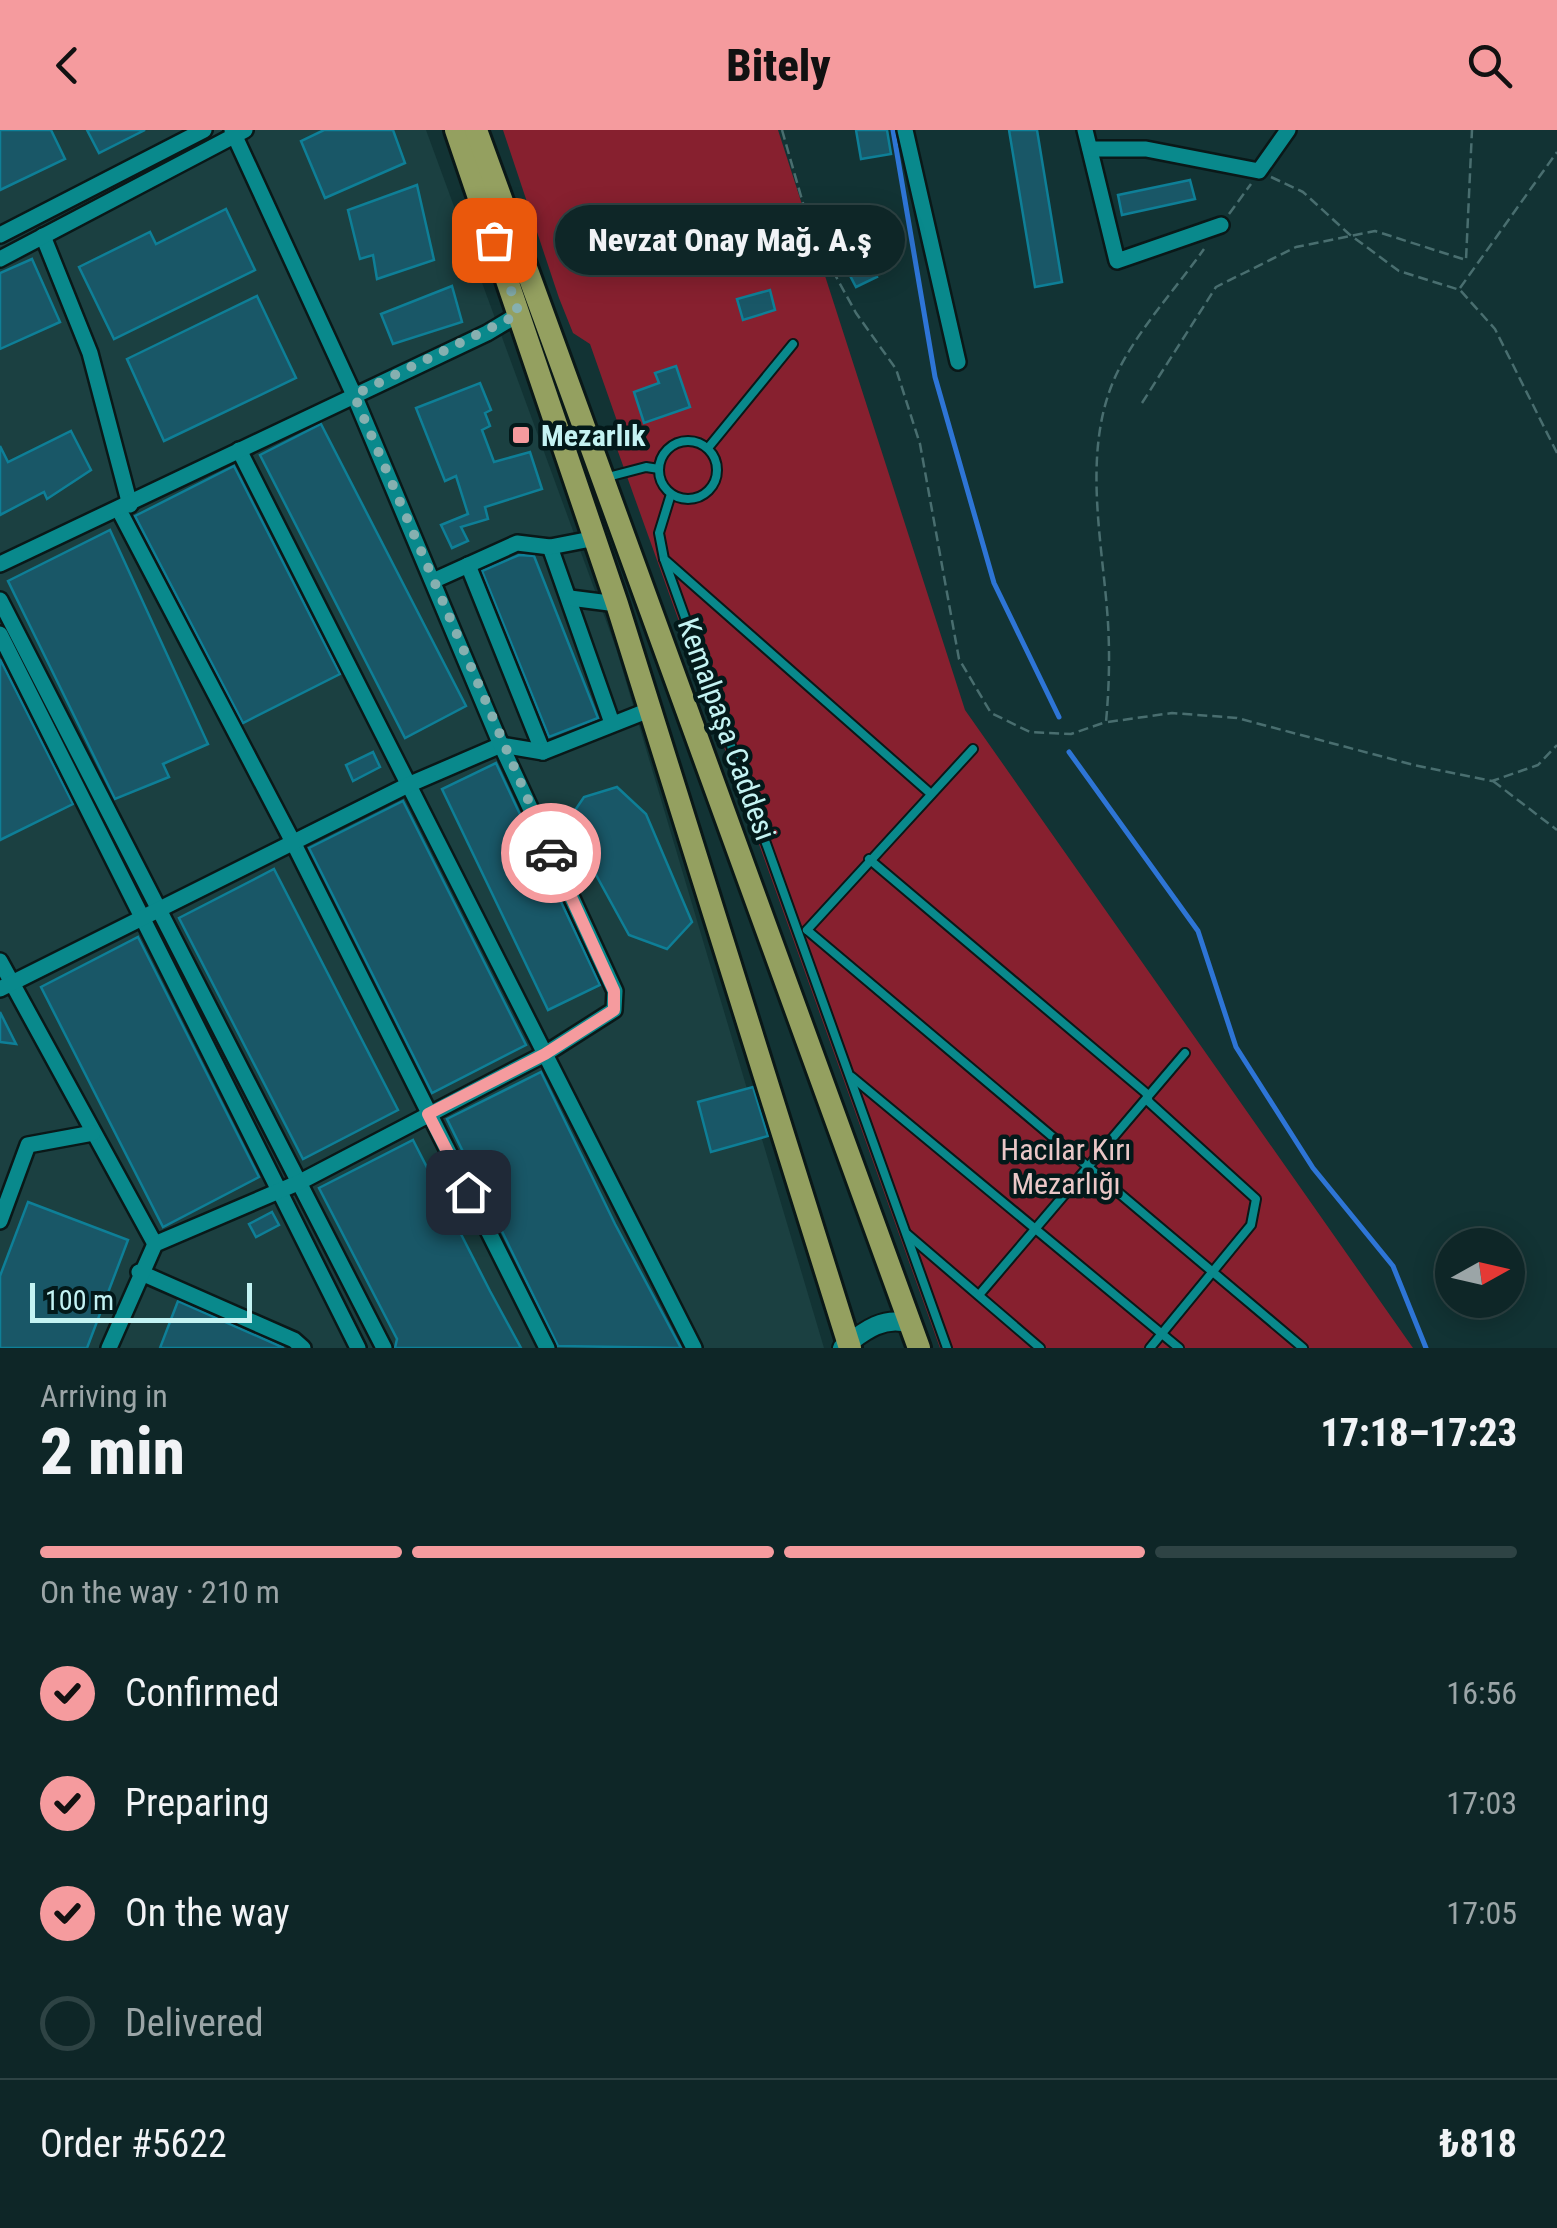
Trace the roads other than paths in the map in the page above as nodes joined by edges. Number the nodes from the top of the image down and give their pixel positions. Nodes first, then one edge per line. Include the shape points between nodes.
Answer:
1 (204, 130) edge
2 (456, 130) edge
3 (476, 130) edge
4 (905, 130) edge
5 (1086, 130) edge
6 (1288, 130) edge
7 (237, 132) edge
8 (1090, 149) junction
9 (1221, 225) road end
10 (0, 235) edge
11 (43, 236) junction
12 (0, 259) edge
13 (519, 314) junction
14 (793, 344) dead end
15 (958, 362) dead end
16 (354, 395) junction
17 (708, 448) junction
18 (240, 450) junction
19 (659, 468) junction
20 (604, 478) junction
21 (672, 494) junction
22 (124, 507) junction
23 (592, 539) junction
24 (550, 547) junction
25 (664, 559) junction
26 (0, 564) edge
27 (468, 565) junction
28 (435, 580) junction
29 (570, 598) junction
30 (0, 600) edge
31 (617, 604) junction
32 (0, 634) edge
33 (649, 710) junction
34 (612, 723) junction
35 (501, 745) junction
36 (973, 750) dead end
37 (543, 752) junction
38 (408, 785) junction
39 (931, 794) junction
40 (294, 844) junction
41 (868, 858) junction
42 (160, 907) junction
43 (140, 919) junction
44 (803, 933) junction
45 (0, 961) edge
46 (5, 986) edge
47 (1185, 1053) dead end
48 (545, 1054) junction
49 (849, 1074) junction
50 (1148, 1098) junction
51 (428, 1114) junction
52 (93, 1132) junction
53 (1089, 1168) junction
54 (8, 1178) edge
55 (300, 1182) junction
56 (279, 1191) junction
57 (0, 1222) edge
58 (1037, 1231) junction
59 (905, 1232) junction
60 (155, 1244) junction
61 (139, 1272) junction
62 (1212, 1272) junction
63 (979, 1295) junction
64 (910, 1324) junction
65 (1162, 1334) junction
66 (846, 1346) edge
67 (109, 1348) edge
68 (302, 1348) edge
69 (358, 1348) edge
70 (384, 1348) edge
71 (548, 1348) edge
72 (694, 1348) edge
73 (919, 1348) edge
74 (947, 1348) edge
75 (1040, 1348) edge
76 (1150, 1348) edge
77 (1179, 1348) edge
78 (1303, 1348) edge

1 - 10 street
2 - 13 main road, Kemalpaşa Caddesi
3 - 20 main road, Kemalpaşa Caddesi
4 - 15 street
5 - 8 street
6 - 8 street via 1259,171 1146,149
7 - 11 street
7 - 16 street
8 - 9 street via 1117,261
11 - 12 street
11 - 22 street via 90,353
13 - 16 street
13 - 23 main road, Kemalpaşa Caddesi
14 - 17 lane
16 - 18 street
16 - 28 street
17 - 19 lane via 682,441 666,451
17 - 21 lane via 717,466 708,492 690,499
18 - 22 street
18 - 38 street
19 - 20 lane
19 - 21 lane
20 - 64 main road, Kemalpaşa Caddesi
21 - 25 lane via 659,533
22 - 26 street
22 - 40 street
23 - 24 street
23 - 31 main road, Kemalpaşa Caddesi
24 - 27 street via 517,543
24 - 29 street
25 - 39 lane
25 - 44 lane
27 - 28 street
27 - 37 street
28 - 35 street
29 - 31 street
29 - 34 street
30 - 42 street
31 - 33 main road, Kemalpaşa Caddesi
32 - 43 street
33 - 34 street
33 - 66 main road, Kemalpaşa Caddesi
34 - 37 street
35 - 37 street
35 - 38 street
35 - 48 street via 614,991 614,1010
36 - 39 lane
38 - 40 street
38 - 48 street
39 - 41 lane
40 - 42 street
40 - 51 street
41 - 44 lane
41 - 50 lane
42 - 43 street
42 - 55 street
43 - 46 street
43 - 56 street
44 - 49 lane
44 - 53 lane
45 - 46 street
46 - 52 street
47 - 50 lane
48 - 51 street
48 - 72 street
49 - 58 lane
49 - 59 lane
50 - 53 lane
50 - 62 lane via 1256,1200 1251,1225
51 - 55 street
51 - 71 street
52 - 54 street via 28,1146
52 - 60 street
53 - 58 lane
53 - 62 lane
54 - 57 street
55 - 56 street
55 - 70 street
56 - 60 street
56 - 69 street
58 - 63 lane
58 - 65 lane
59 - 63 lane
59 - 74 lane
60 - 61 street
61 - 67 street
61 - 68 street
62 - 65 lane
62 - 78 lane
63 - 75 lane
64 - 66 street via 876,1324
64 - 73 main road, Kemalpaşa Caddesi
65 - 76 lane
65 - 77 lane

